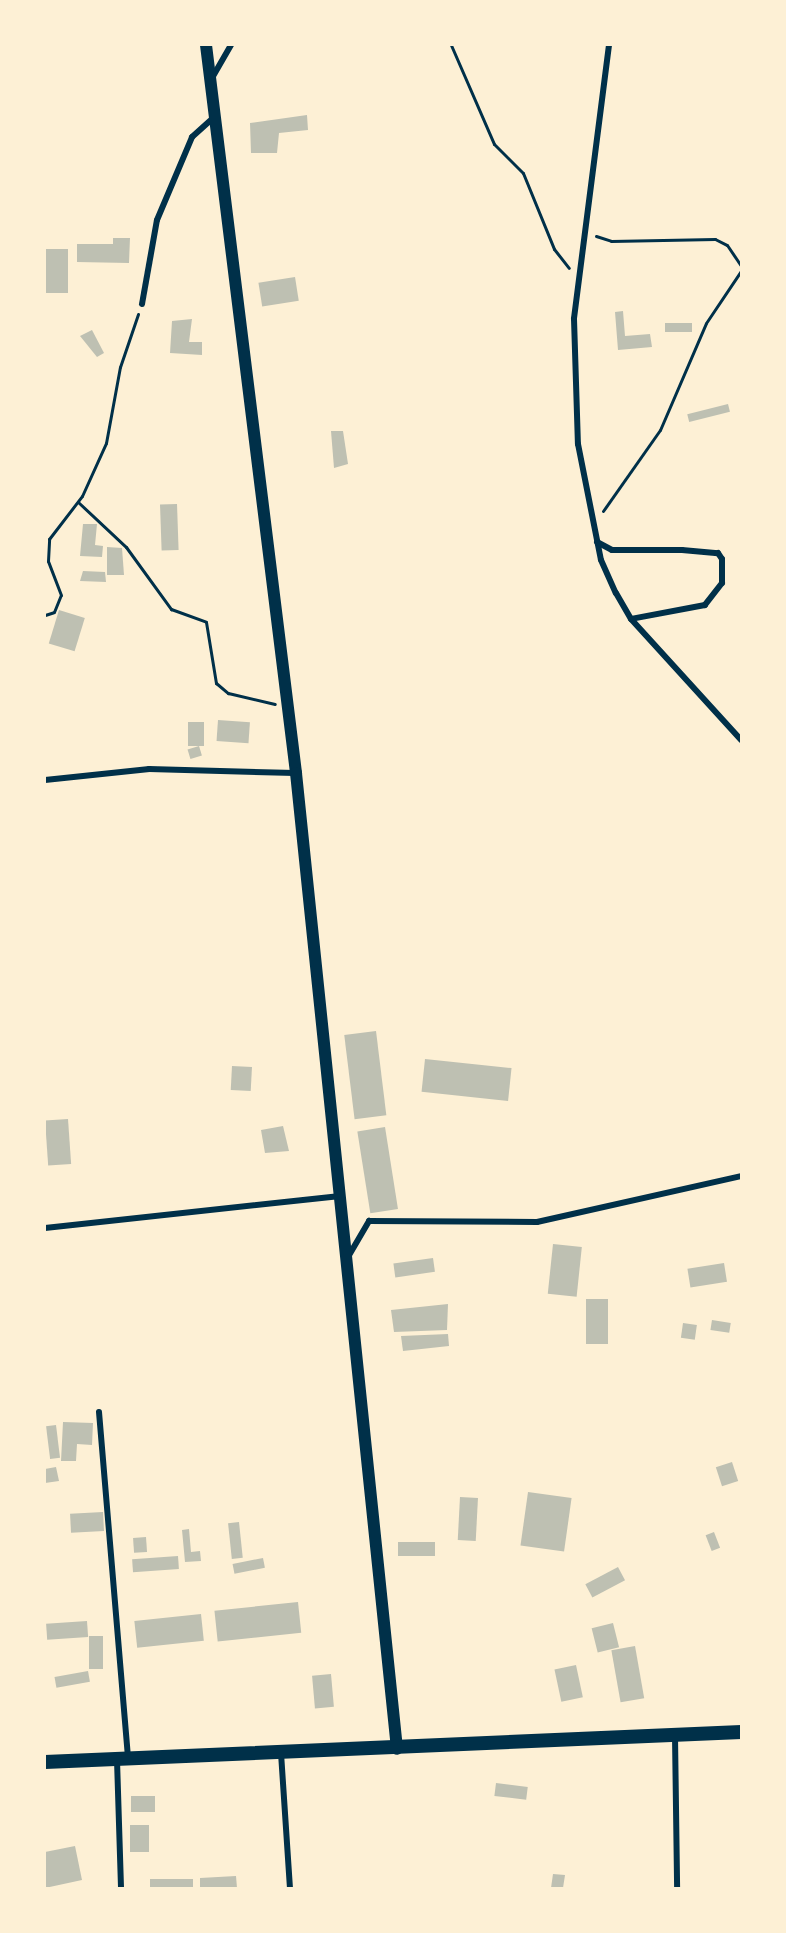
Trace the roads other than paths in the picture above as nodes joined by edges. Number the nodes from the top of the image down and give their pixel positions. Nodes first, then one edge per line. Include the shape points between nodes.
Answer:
1 (206, 45) edge
2 (231, 45) edge
3 (609, 45) edge
4 (210, 83) junction
5 (216, 116) junction
6 (142, 304) road end
7 (597, 542) junction
8 (631, 619) junction
9 (741, 740) edge
10 (296, 773) junction
11 (45, 780) edge
12 (741, 1176) edge
13 (340, 1196) junction
14 (45, 1228) edge
15 (343, 1266) junction
16 (99, 1412) dead end
17 (741, 1732) edge
18 (675, 1735) junction
19 (397, 1749) junction
20 (281, 1753) junction
21 (122, 1760) junction
22 (45, 1762) edge
23 (121, 1888) edge
24 (290, 1888) edge
25 (677, 1888) edge

1 - 4 main road
2 - 4 street
3 - 7 street via 578,279 573,415
4 - 5 main road
5 - 6 street via 192,137 157,220
5 - 10 main road
7 - 8 street
7 - 8 street via 612,550 682,550 718,553 722,559 722,583 705,605
8 - 9 street
10 - 11 street via 138,769
10 - 13 main road
12 - 15 street via 698,1190 537,1222 369,1221
13 - 14 street
13 - 15 main road
15 - 19 main road
16 - 21 street
17 - 18 main road
18 - 19 main road
18 - 25 street
19 - 20 main road
20 - 21 main road
20 - 24 street
21 - 22 main road
21 - 23 street

